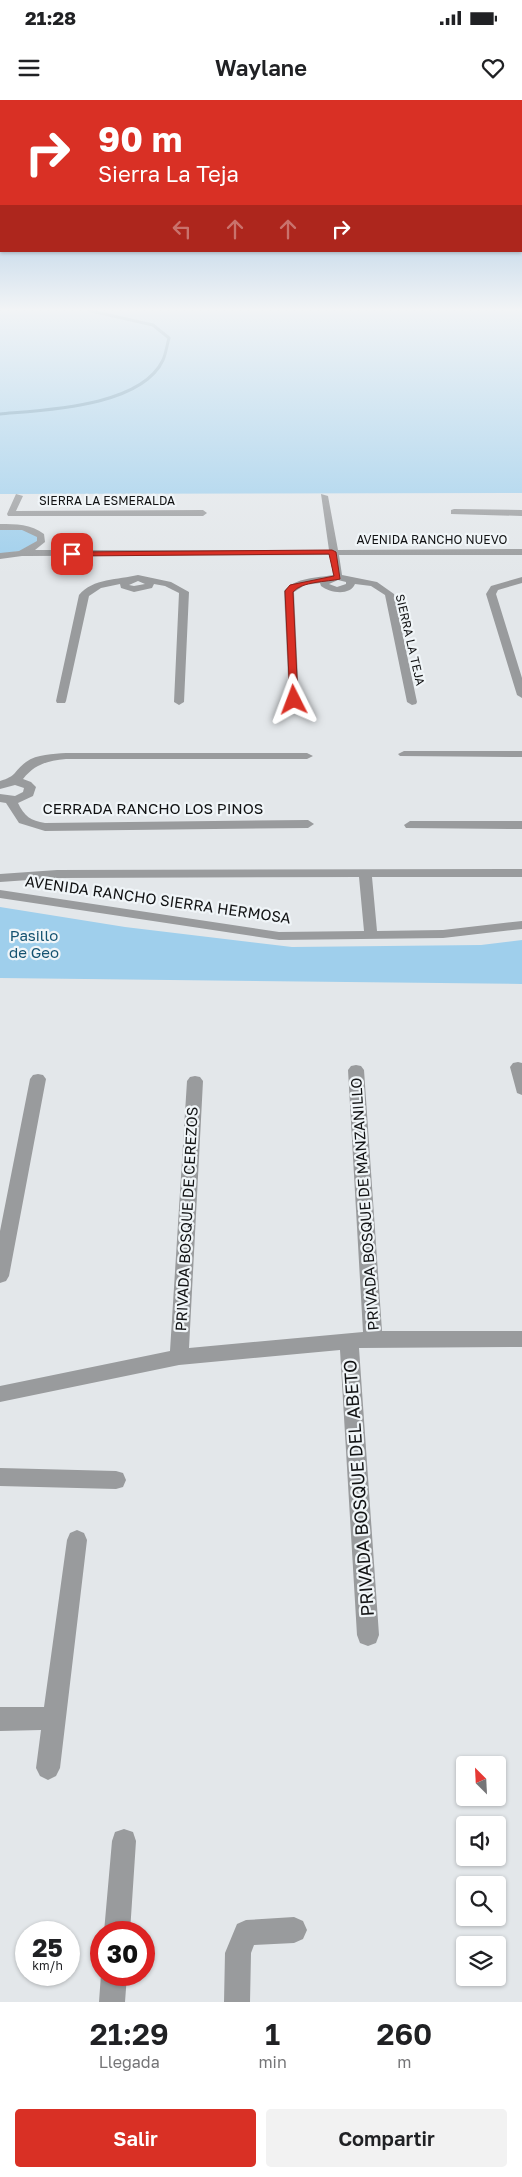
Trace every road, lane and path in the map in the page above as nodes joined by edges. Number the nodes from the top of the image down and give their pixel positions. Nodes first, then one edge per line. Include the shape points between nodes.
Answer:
1 (19, 496) dead end
2 (324, 496) dead end
3 (0, 511) edge
4 (454, 512) dead end
5 (522, 512) edge
6 (203, 513) dead end
7 (11, 514) junction
8 (0, 527) edge
9 (23, 527) junction
10 (41, 542) junction
11 (332, 552) junction
12 (522, 552) edge
13 (22, 553) junction
14 (72, 554) junction
15 (0, 556) edge
16 (138, 565) junction
17 (333, 578) junction
18 (350, 580) junction
19 (522, 580) edge
20 (125, 581) junction
21 (150, 581) junction
22 (522, 695) edge
23 (294, 700) dead end
24 (61, 701) dead end
25 (178, 702) dead end
26 (412, 702) dead end
27 (404, 754) dead end
28 (522, 754) edge
29 (307, 756) dead end
30 (15, 781) junction
31 (0, 786) edge
32 (6, 799) edge
33 (308, 824) dead end
34 (410, 825) dead end
35 (522, 825) edge
36 (366, 873) junction
37 (522, 873) edge
38 (0, 878) edge
39 (0, 894) edge
40 (522, 926) edge
41 (371, 935) junction
42 (518, 1067) dead end
43 (356, 1070) dead end
44 (38, 1079) dead end
45 (195, 1081) dead end
46 (522, 1089) edge
47 (0, 1276) edge
48 (373, 1339) junction
49 (522, 1340) edge
50 (349, 1342) junction
51 (179, 1357) junction
52 (0, 1394) edge
53 (0, 1477) edge
54 (116, 1480) dead end
55 (77, 1540) dead end
56 (368, 1635) dead end
57 (55, 1718) junction
58 (0, 1719) edge
59 (48, 1768) dead end
60 (124, 1841) dead end
61 (118, 1921) edge
62 (294, 1930) dead end
63 (113, 1986) edge
64 (112, 2002) edge
65 (237, 2002) edge

1 - 7 street
2 - 11 street
3 - 7 street, SIERRA LA ESMERALDA
4 - 5 street
6 - 7 street, SIERRA LA ESMERALDA
7 - 9 street
8 - 9 street
9 - 10 street via 41,536
10 - 13 street
10 - 14 street
11 - 12 street, AVENIDA RANCHO NUEVO
11 - 16 street, AVENIDA RANCHO NUEVO
11 - 17 street
13 - 14 street, AVENIDA RANCHO NUEVO
13 - 15 street
14 - 16 street, AVENIDA RANCHO NUEVO
16 - 20 street
16 - 21 street
17 - 18 street, SIERRA LA TEJA
17 - 18 street via 325,581 326,586 348,588
17 - 23 street, SIERRA LA TEJA via 306,583 289,591
18 - 26 street, SIERRA LA TEJA via 374,584 389,594
19 - 22 street via 494,588 490,594
20 - 21 street via 124,586 134,590 149,586
20 - 24 street via 100,585 84,595
21 - 25 street via 168,584 184,592
27 - 28 street
29 - 30 street via 66,756 27,765
30 - 31 street
30 - 32 street via 30,788 29,793 22,798
32 - 33 street, CERRADA RANCHO LOS PINOS via 28,824 45,827
34 - 35 street
36 - 37 street, AVENIDA RANCHO SIERRA HERMOSA
36 - 38 street, AVENIDA RANCHO SIERRA HERMOSA via 57,874
36 - 41 street
39 - 41 street, AVENIDA RANCHO SIERRA HERMOSA via 279,936
40 - 41 street, AVENIDA RANCHO SIERRA HERMOSA via 443,934
42 - 46 street
43 - 48 street, PRIVADA BOSQUE DE MANZANILLO
44 - 47 street
45 - 51 street, PRIVADA BOSQUE DE CEREZOS
48 - 49 street
48 - 50 street
50 - 51 street
50 - 56 street, PRIVADA BOSQUE DEL ABETO
51 - 52 street
53 - 54 street
55 - 57 street
57 - 58 street
57 - 59 street
60 - 61 street
62 - 65 street via 246,1933 238,1953
63 - 64 street

